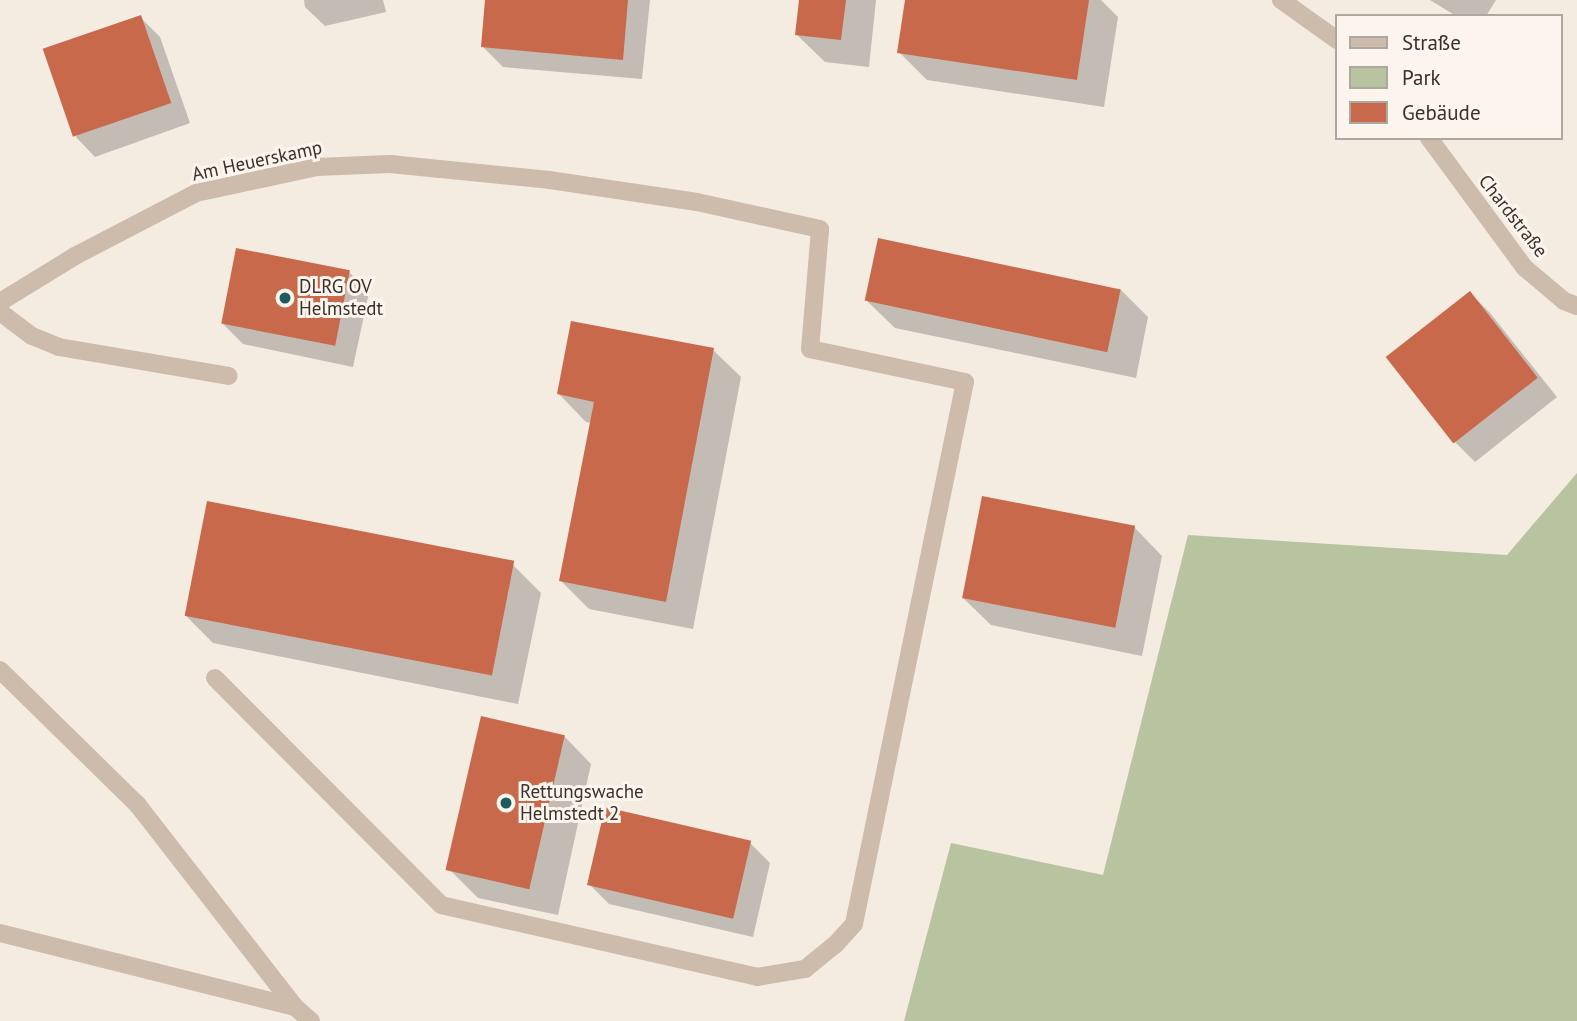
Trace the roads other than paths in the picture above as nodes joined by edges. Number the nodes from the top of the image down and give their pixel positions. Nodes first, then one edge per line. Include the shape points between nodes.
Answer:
1 (1281, 0) edge
2 (1336, 39) edge
3 (1430, 140) edge
4 (0, 302) edge
5 (1577, 306) edge
6 (0, 312) edge
7 (229, 376) dead end
8 (0, 670) edge
9 (215, 678) dead end
10 (0, 933) edge
11 (295, 1007) junction
12 (311, 1021) edge

1 - 2 street
3 - 5 street, Chardstraße via 1525,268 1564,301
4 - 9 street, Am Heuerskamp via 75,256 196,193 317,167 378,164 459,169 697,202 820,229 810,349 965,382 854,924 805,969 757,977 441,905
6 - 7 street via 32,336 59,347
8 - 11 street via 137,804
10 - 11 street
11 - 12 street

